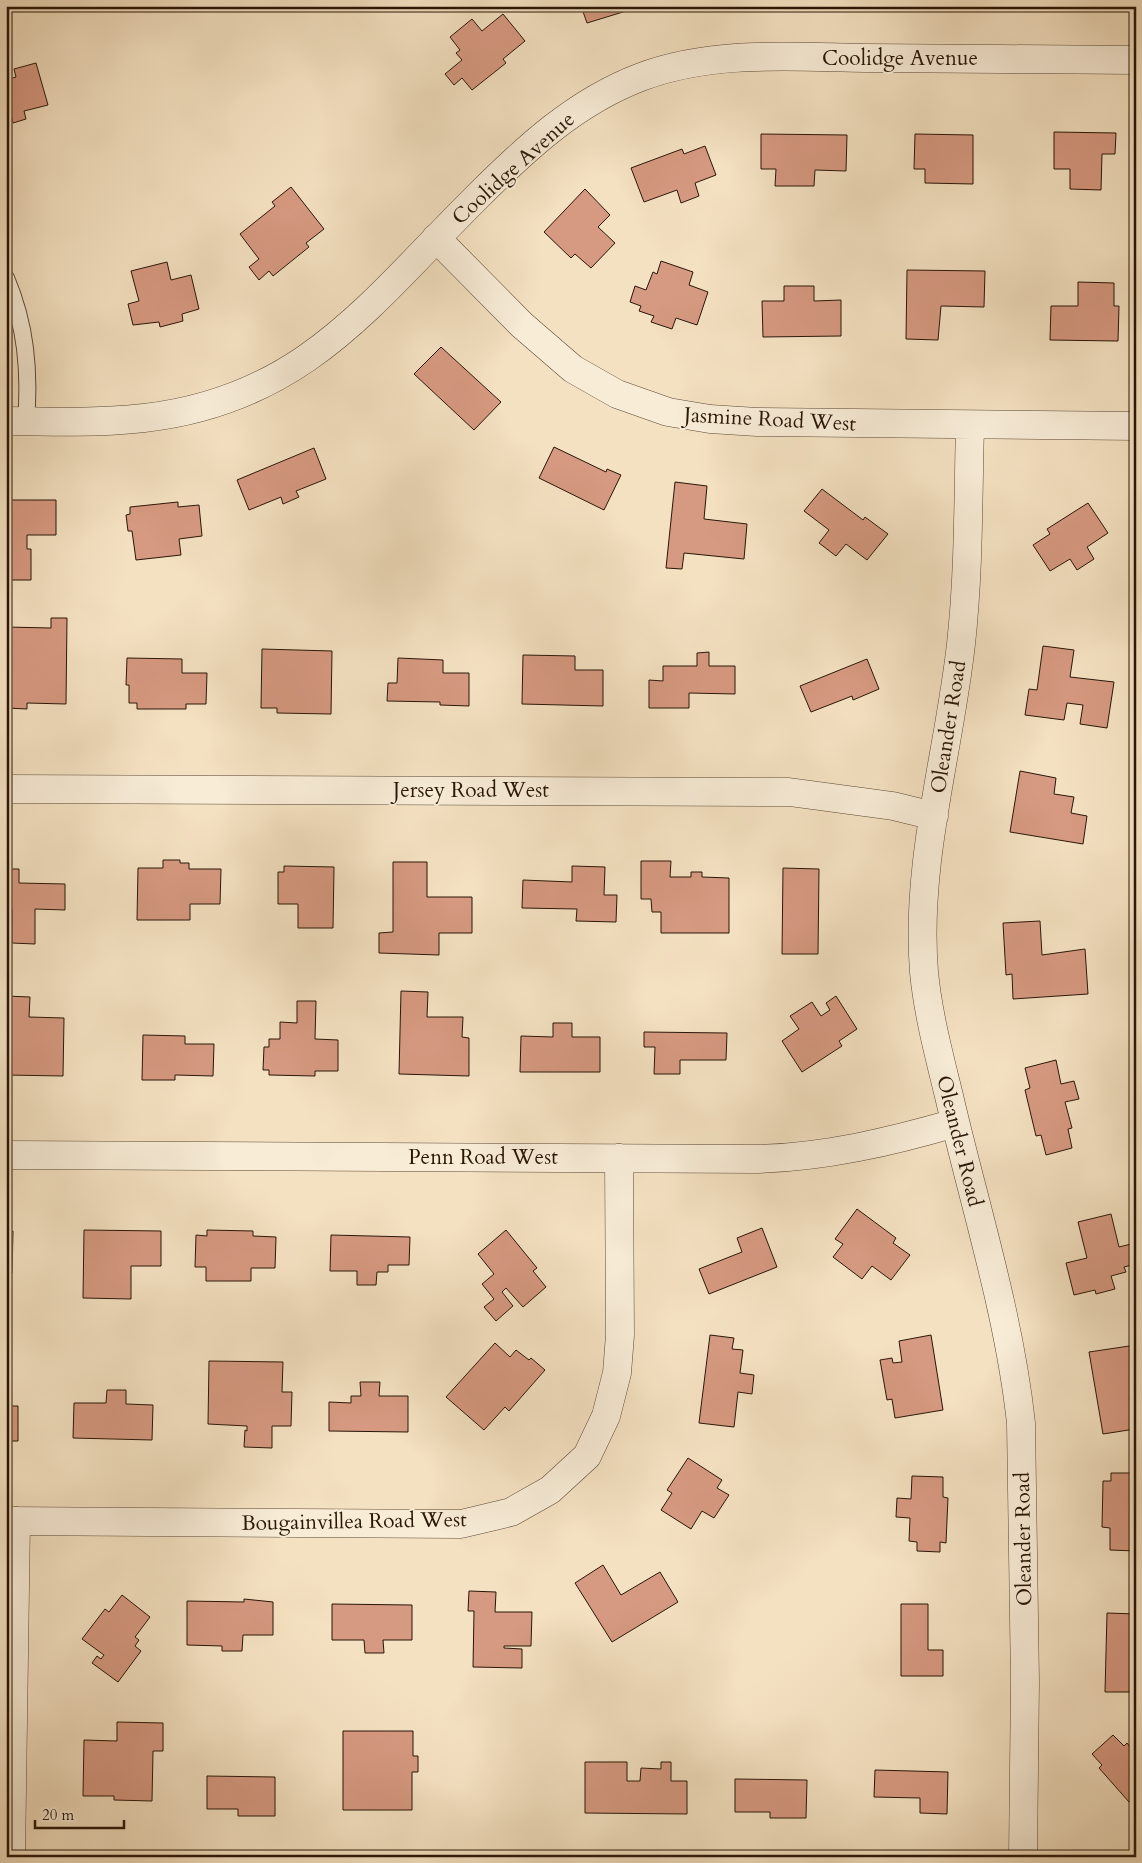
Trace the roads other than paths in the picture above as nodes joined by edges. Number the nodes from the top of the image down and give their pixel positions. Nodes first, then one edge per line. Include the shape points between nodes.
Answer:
1 (1136, 60) edge
2 (436, 238) junction
3 (6, 278) edge
4 (16, 421) edge
5 (970, 426) junction
6 (1136, 426) edge
7 (6, 789) edge
8 (934, 816) junction
9 (955, 1123) junction
10 (6, 1155) edge
11 (619, 1158) junction
12 (11, 1521) edge
13 (12, 1857) edge
14 (1024, 1857) edge

1 - 2 street, Coolidge Avenue via 759,57 681,65 643,76 575,110 544,134
2 - 4 street, Coolidge Avenue via 361,315 296,367 261,387 217,403 146,418 102,422
2 - 5 street, Jasmine Road West via 522,325 573,369 617,394 668,412 757,422
3 - 4 lane via 26,344 29,384
5 - 6 street, Jasmine Road West
5 - 8 street, Oleander Road via 961,644
7 - 8 street, Jersey Road West via 789,792 893,806
8 - 9 street, Oleander Road via 924,897 924,972 930,1016
9 - 11 street, Penn Road West via 902,1138 803,1158
9 - 14 street, Oleander Road via 1000,1304 1021,1423
10 - 11 street, Penn Road West
11 - 12 street, Bougainvillea Road West via 620,1335 617,1373 606,1416 588,1456 550,1490 511,1512 461,1524
12 - 13 street

